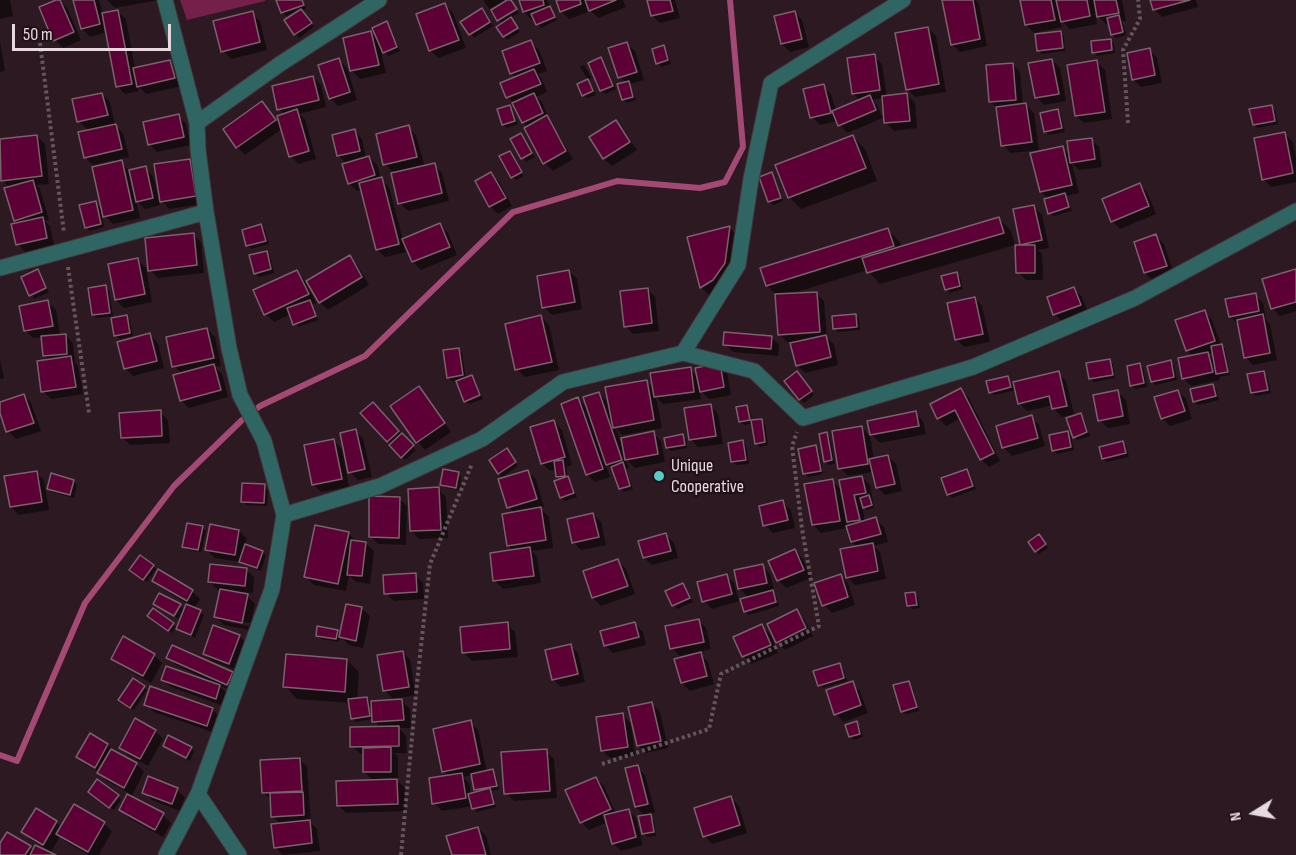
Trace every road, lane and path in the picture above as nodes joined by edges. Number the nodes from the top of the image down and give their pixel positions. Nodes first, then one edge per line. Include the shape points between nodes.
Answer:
1 (165, 0) edge
2 (379, 0) edge
3 (903, 0) edge
4 (1138, 0) edge
5 (40, 43) dead end
6 (197, 123) junction
7 (1128, 123) dead end
8 (206, 212) junction
9 (1296, 212) edge
10 (66, 250) junction
11 (0, 267) edge
12 (683, 353) junction
13 (89, 413) dead end
14 (803, 418) junction
15 (482, 438) junction
16 (284, 515) junction
17 (602, 764) dead end
18 (198, 794) junction
19 (166, 855) edge
20 (239, 855) edge
21 (401, 855) edge

1 - 6 street
2 - 6 street
3 - 12 street via 771,84 738,265
4 - 7 path via 1140,19 1123,50
5 - 10 path
6 - 8 street
8 - 10 street
8 - 16 street via 240,395 264,441
9 - 14 street via 1136,298 973,367
10 - 11 street
10 - 13 path
12 - 14 street via 754,371
12 - 15 street via 563,382
14 - 17 path via 792,446 819,626 721,674 709,729
15 - 16 street via 380,486
15 - 21 path via 430,564
16 - 18 street via 272,589
18 - 19 street
18 - 20 street

